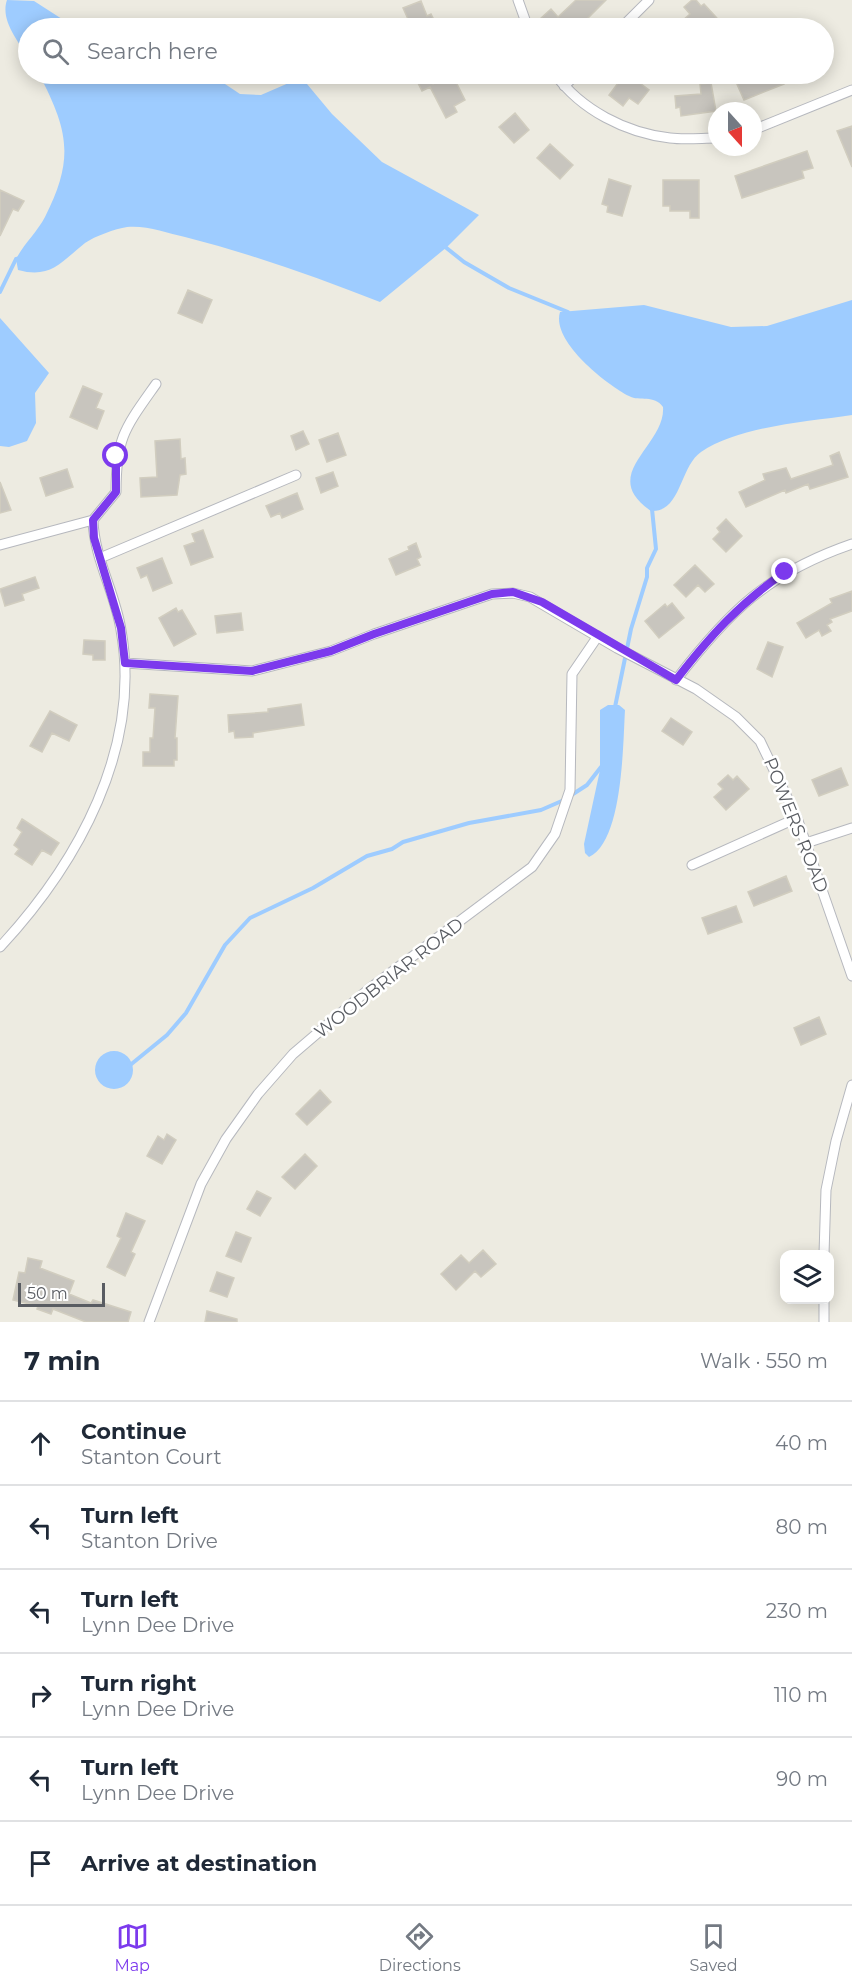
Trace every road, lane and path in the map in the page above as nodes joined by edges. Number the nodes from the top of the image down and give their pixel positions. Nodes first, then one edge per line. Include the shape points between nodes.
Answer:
1 (518, 0) edge
2 (649, 0) edge
3 (524, 18) edge
4 (631, 18) edge
5 (564, 86) edge
6 (852, 90) edge
7 (762, 126) edge
8 (708, 138) edge
9 (156, 384) dead end
10 (296, 475) dead end
11 (93, 520) junction
12 (852, 544) edge
13 (0, 545) edge
14 (100, 558) junction
15 (598, 636) junction
16 (125, 663) junction
17 (676, 680) junction
18 (797, 818) junction
19 (852, 828) edge
20 (806, 843) junction
21 (692, 865) dead end
22 (0, 947) edge
23 (852, 976) edge
24 (852, 1085) edge
25 (824, 1250) edge
26 (824, 1304) edge
27 (149, 1322) edge
28 (824, 1322) edge

1 - 3 street
2 - 4 street
5 - 8 street via 591,109 624,126 670,138
6 - 7 street
9 - 11 street via 127,425 116,456 116,492
10 - 14 street
11 - 13 street
11 - 14 street
12 - 17 street via 785,572 750,596
14 - 16 street via 121,628
15 - 16 street, POWERS ROAD via 530,597 513,592 492,594 331,651 252,671
15 - 17 street, POWERS ROAD
15 - 27 street, WOODBRIAR ROAD via 572,674 570,789 555,834 532,867 369,989 293,1054 258,1094 201,1184
16 - 22 street via 124,715 112,769 63,867 34,910
17 - 18 street, POWERS ROAD via 713,700 760,741
18 - 20 street, POWERS ROAD
18 - 21 street
19 - 20 street
20 - 23 street, POWERS ROAD
24 - 25 street via 826,1190
26 - 28 street

